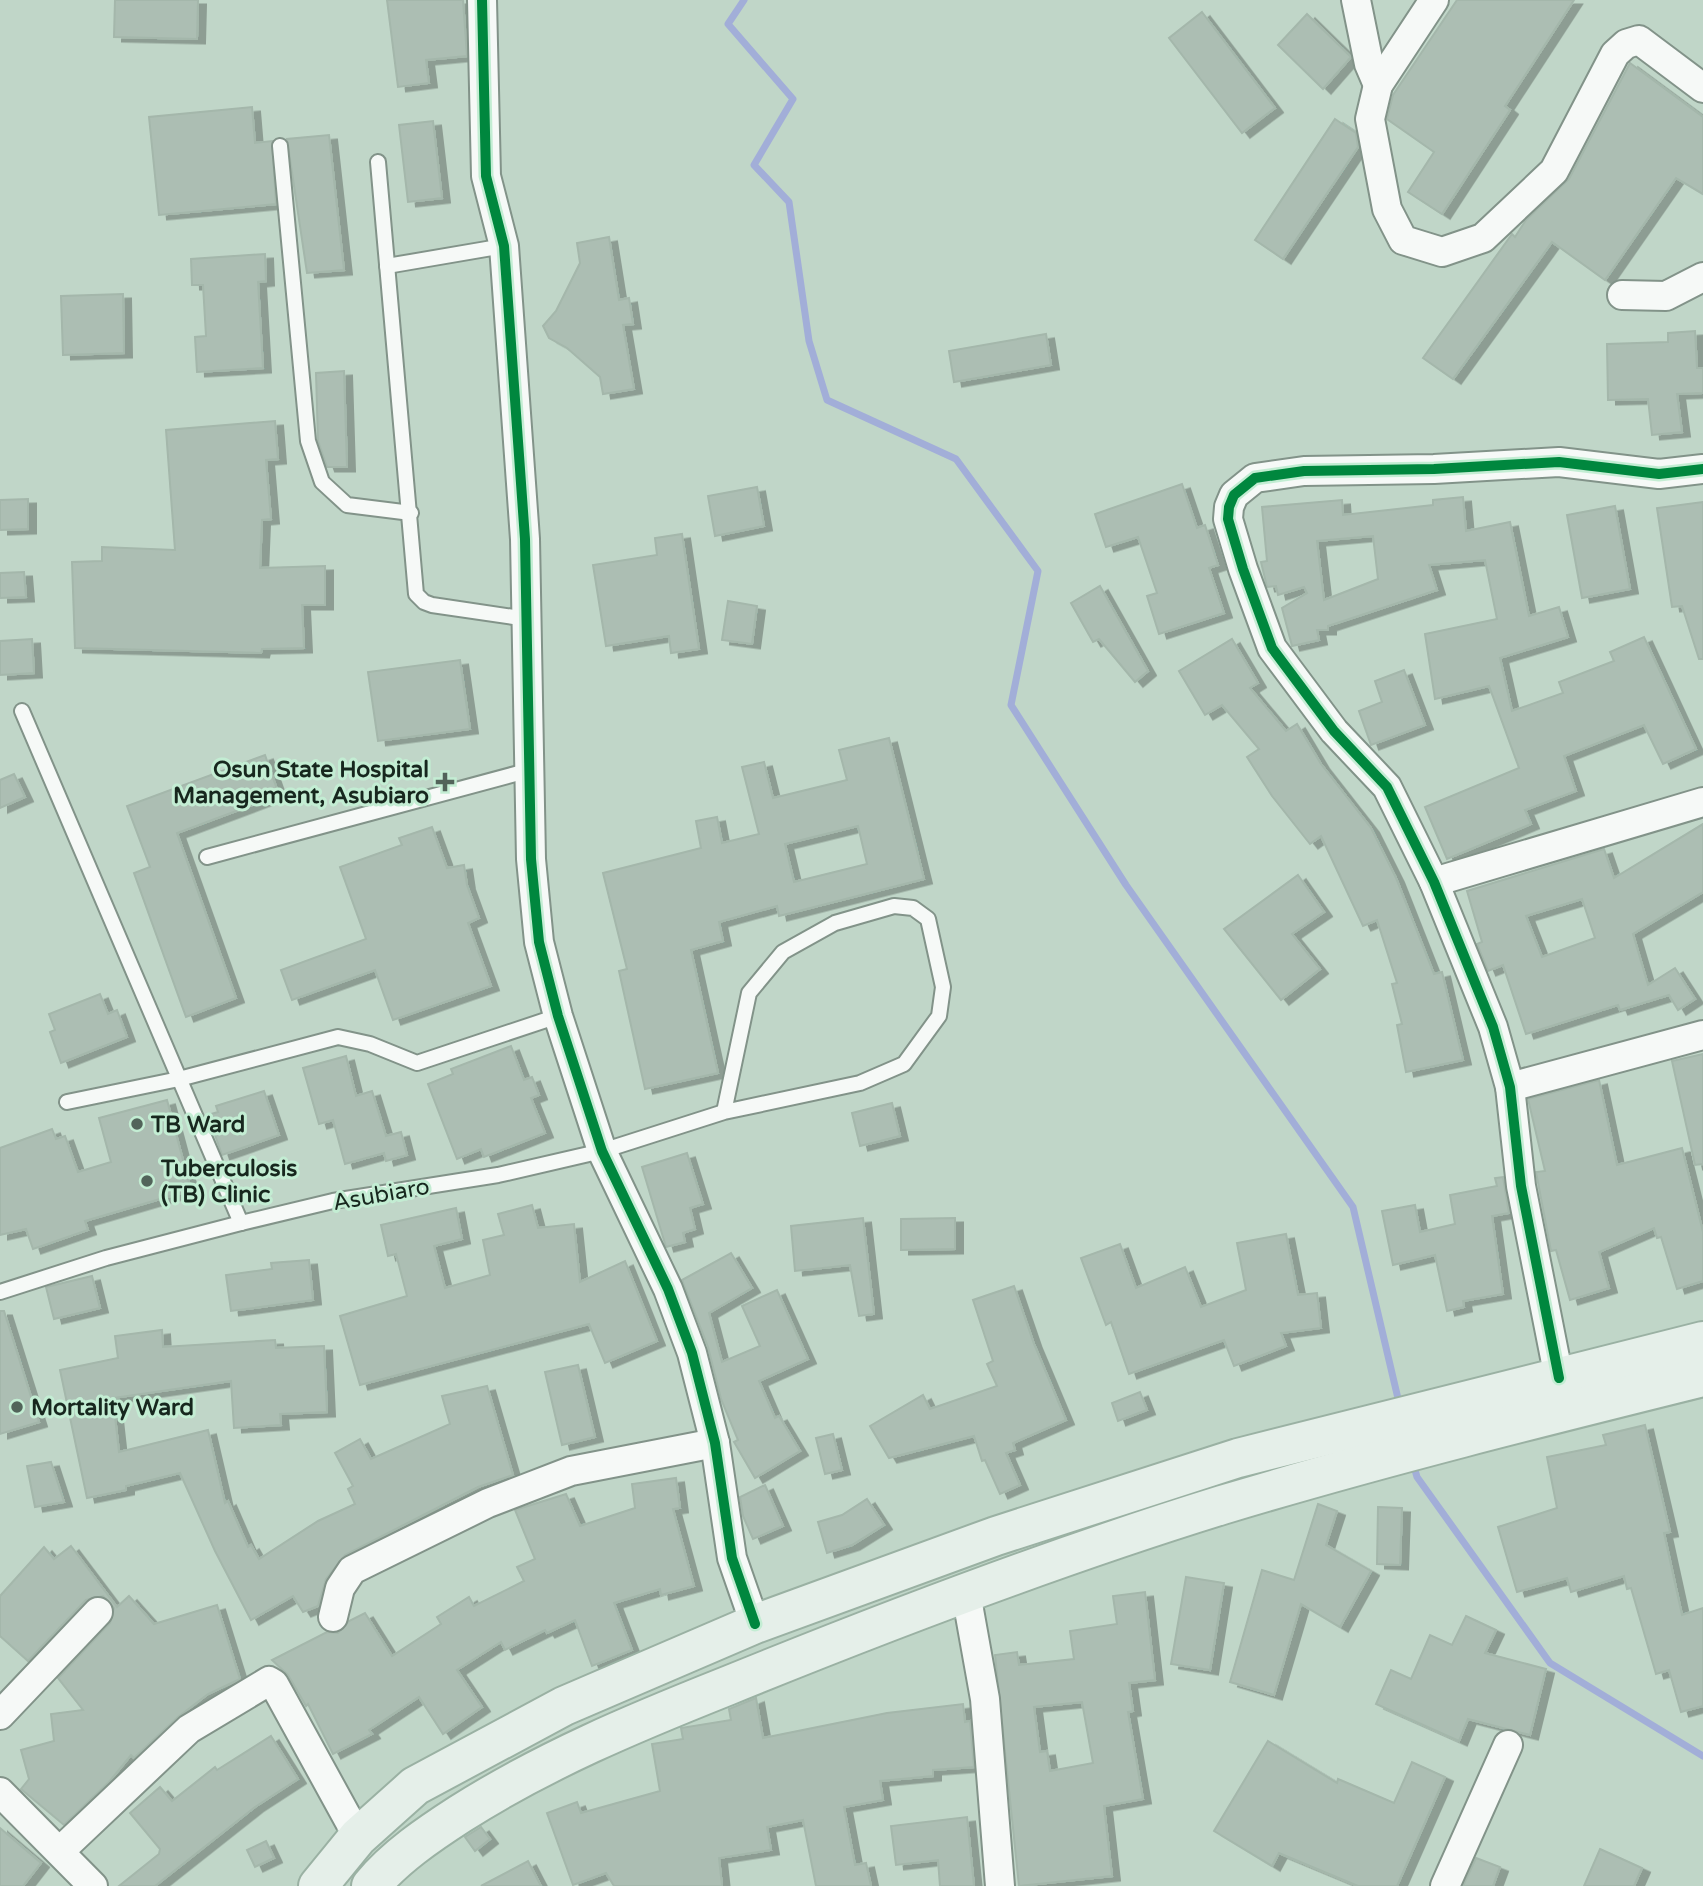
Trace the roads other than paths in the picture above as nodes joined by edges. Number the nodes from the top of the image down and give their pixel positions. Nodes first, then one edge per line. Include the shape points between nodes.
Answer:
1 (482, 0) edge
2 (1356, 0) edge
3 (1434, 0) edge
4 (1378, 85) junction
5 (1703, 88) edge
6 (280, 146) dead end
7 (378, 162) dead end
8 (504, 246) junction
9 (387, 266) junction
10 (1703, 277) edge
11 (1622, 295) dead end
12 (1703, 469) edge
13 (411, 513) junction
14 (527, 619) junction
15 (22, 710) dead end
16 (530, 770) junction
17 (1703, 802) edge
18 (208, 857) dead end
19 (1434, 882) junction
20 (558, 1016) junction
21 (1703, 1035) edge
22 (179, 1079) junction
23 (1510, 1087) junction
24 (67, 1102) dead end
25 (724, 1112) junction
26 (602, 1151) junction
27 (241, 1223) junction
28 (0, 1292) edge
29 (1703, 1341) edge
30 (1703, 1377) edge
31 (1559, 1378) junction
32 (1432, 1427) junction
33 (715, 1443) junction
34 (1356, 1446) junction
35 (966, 1593) junction
36 (99, 1612) dead end
37 (334, 1618) dead end
38 (755, 1624) junction
39 (0, 1715) edge
40 (1508, 1745) dead end
41 (0, 1792) edge
42 (358, 1837) junction
43 (60, 1852) junction
44 (93, 1886) edge
45 (318, 1886) edge
46 (371, 1886) edge
47 (1000, 1886) edge
48 (1445, 1886) edge

1 - 8 street via 486,176
2 - 4 street
3 - 4 street
4 - 5 street via 1370,119 1387,209 1403,240 1442,252 1483,238 1554,171 1615,54 1626,44 1639,40
6 - 13 lane via 309,440 322,482 347,505
7 - 9 lane
8 - 9 lane
8 - 14 street
9 - 13 lane
10 - 11 street via 1666,296
12 - 19 street via 1659,474 1559,462 1434,470 1304,471 1255,478 1234,495 1228,519 1272,648 1325,720 1387,786
13 - 14 lane via 416,594 424,602
14 - 16 street
15 - 22 lane
16 - 18 lane
16 - 20 street via 531,859 539,942
17 - 19 street
19 - 23 street via 1493,1027
20 - 22 lane via 417,1063 338,1037
20 - 26 street
21 - 23 street
22 - 24 lane
22 - 27 lane
23 - 31 street via 1521,1186
25 - 25 lane, Asubiaro via 750,993 782,952 835,923 894,906 913,908 928,919 943,987 939,1016 904,1064 860,1083
25 - 26 lane, Asubiaro
26 - 27 lane, Asubiaro
26 - 33 street via 668,1289 692,1353
27 - 28 lane, Asubiaro via 106,1258
29 - 31 main road
30 - 32 main road
31 - 32 main road
32 - 34 main road
33 - 37 street via 571,1471 488,1503 352,1570 340,1588
33 - 38 street via 732,1558
34 - 35 main road via 1218,1507
34 - 38 main road via 1238,1458 1022,1528
35 - 46 main road via 617,1731 517,1778 433,1832
35 - 47 street via 985,1699
36 - 39 street
38 - 42 main road via 564,1706 477,1751 415,1786
40 - 48 street
41 - 43 street
42 - 43 street via 269,1681 189,1729
42 - 45 main road
43 - 44 street

